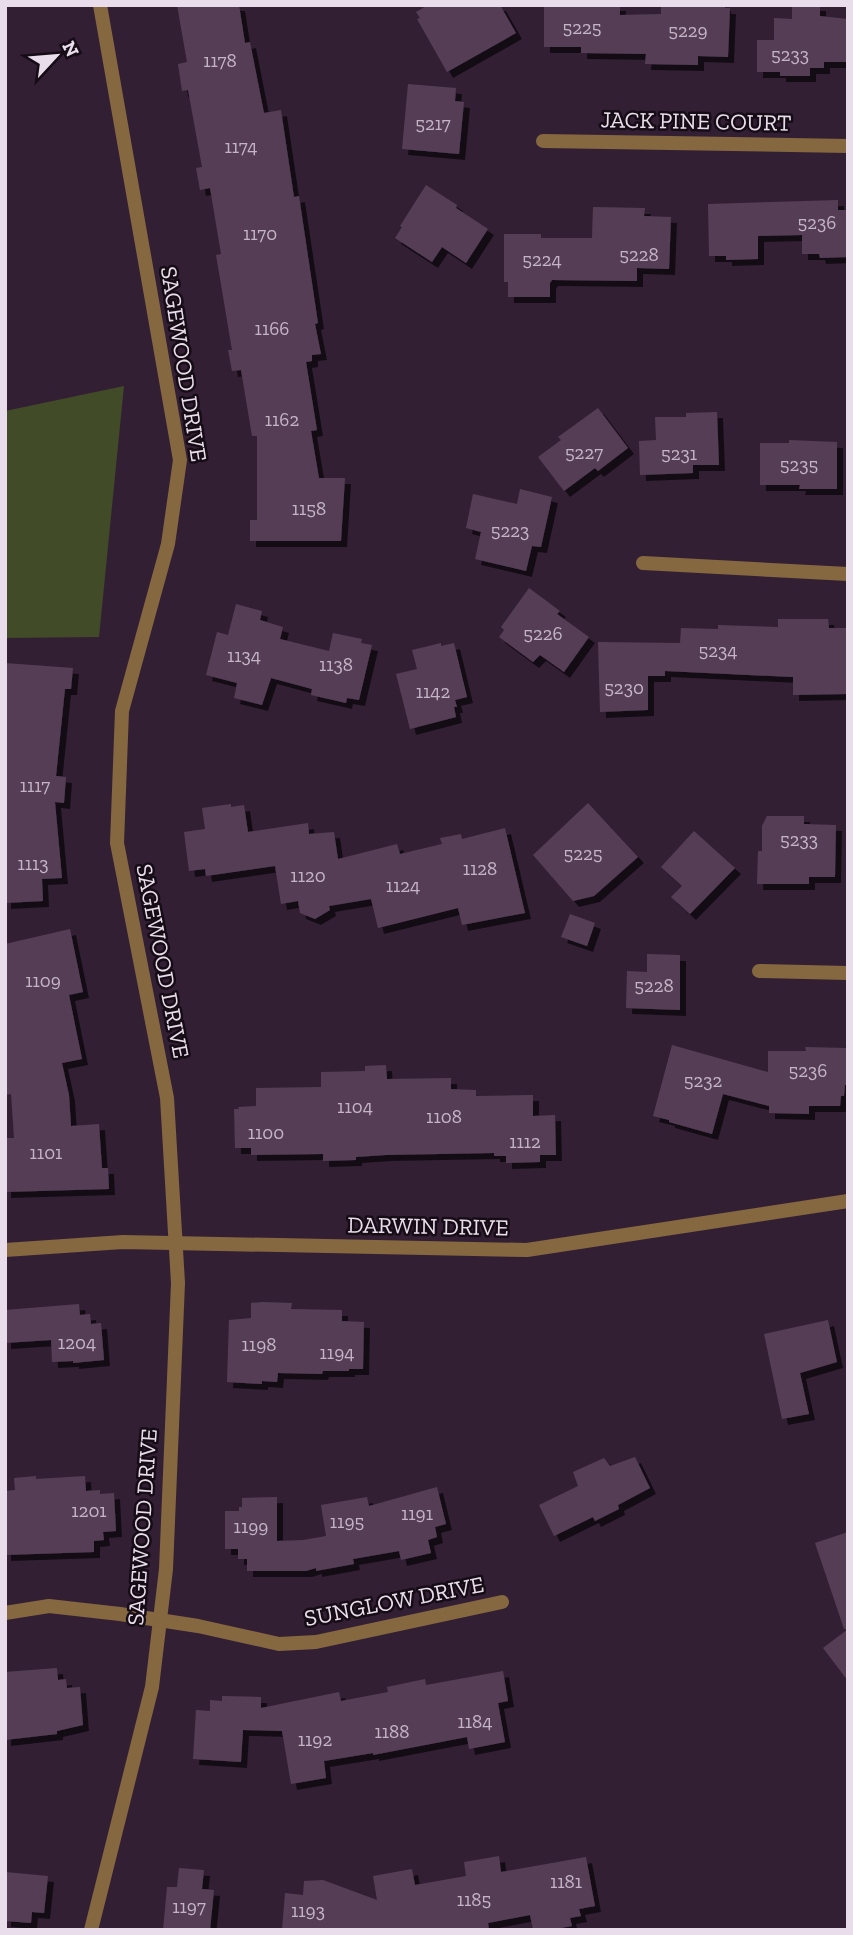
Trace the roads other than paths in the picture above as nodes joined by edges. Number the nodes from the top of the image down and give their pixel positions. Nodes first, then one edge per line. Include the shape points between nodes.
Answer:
1 (100, 5) edge
2 (543, 141) dead end
3 (848, 146) edge
4 (643, 563) dead end
5 (848, 574) edge
6 (759, 971) dead end
7 (848, 973) edge
8 (848, 1201) edge
9 (175, 1243) junction
10 (5, 1250) edge
11 (502, 1602) dead end
12 (5, 1613) edge
13 (160, 1620) junction
14 (91, 1930) edge

1 - 9 street, SAGEWOOD DRIVE via 180,460 168,544 122,711 117,843 167,1098
2 - 3 street, JACK PINE COURT
4 - 5 street
6 - 7 street
8 - 9 street, DARWIN DRIVE via 527,1250
9 - 10 street, DARWIN DRIVE
9 - 13 street, SAGEWOOD DRIVE via 178,1283
11 - 13 street, SUNGLOW DRIVE via 316,1642 279,1644
12 - 13 street, SUNGLOW DRIVE via 49,1606
13 - 14 street, SAGEWOOD DRIVE via 152,1687

